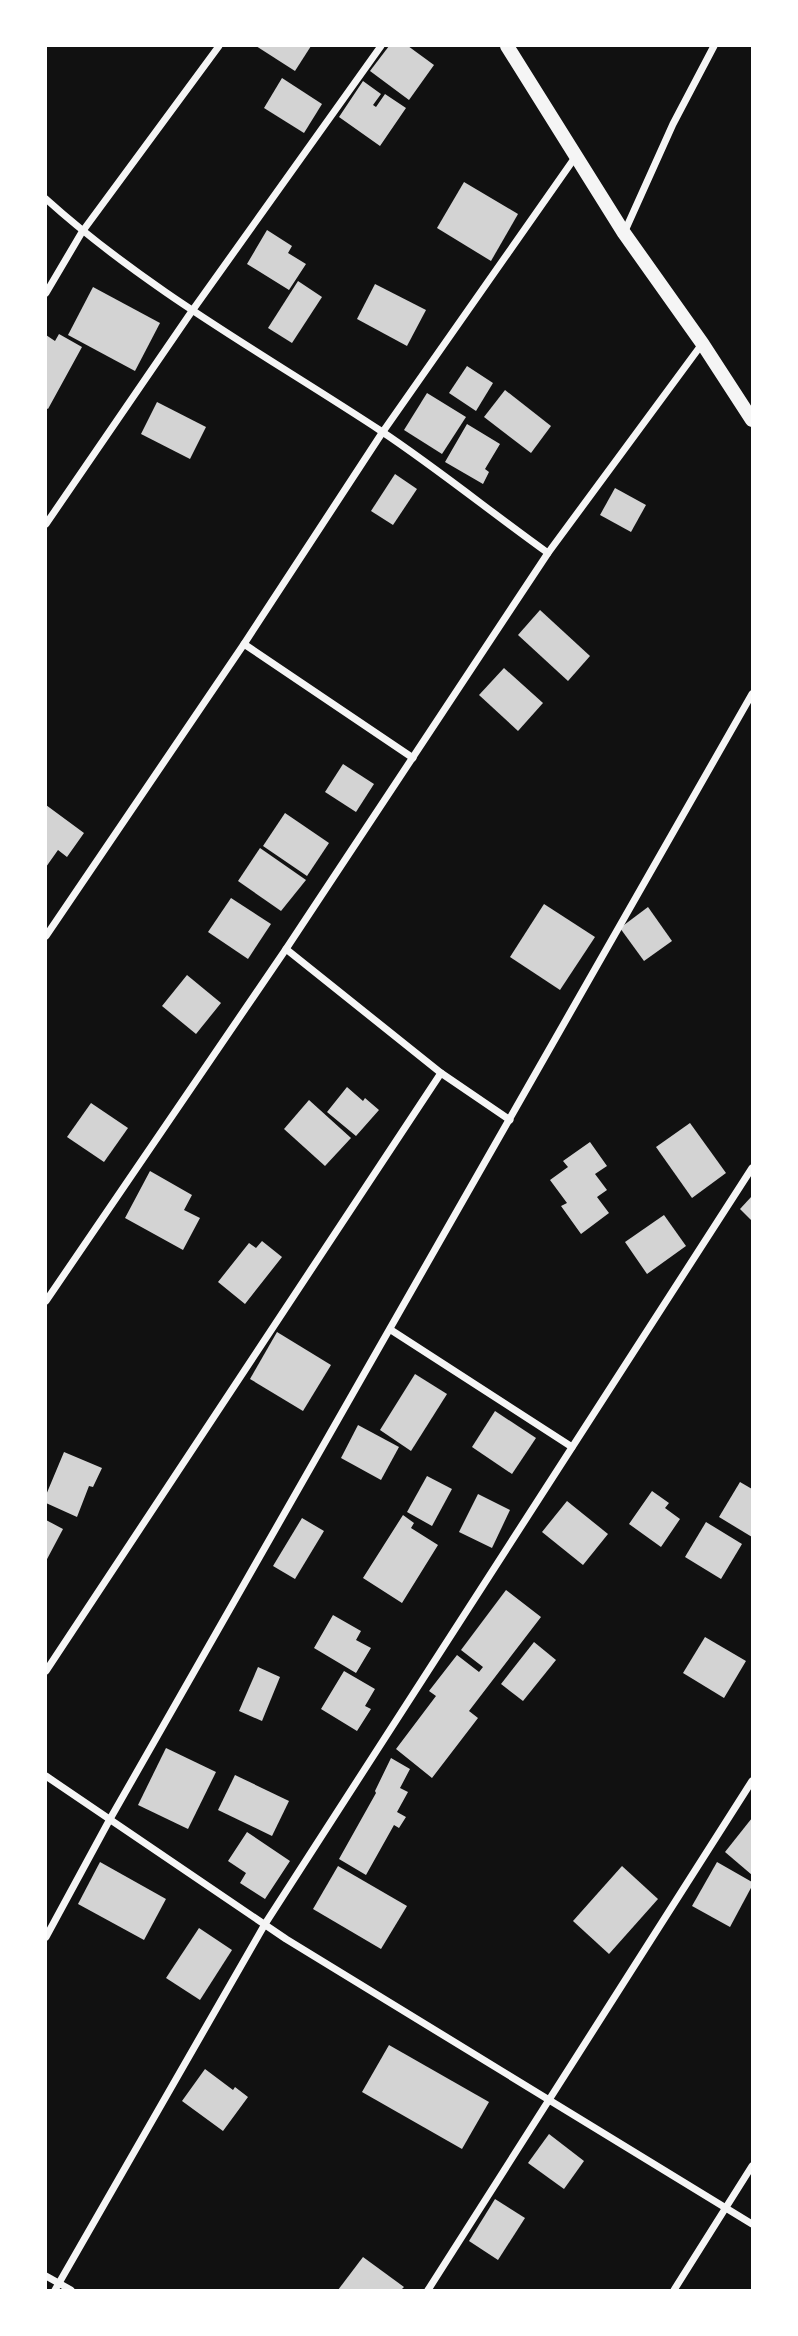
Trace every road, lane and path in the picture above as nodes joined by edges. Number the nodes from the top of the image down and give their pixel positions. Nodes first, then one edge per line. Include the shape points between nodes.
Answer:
1 (219, 46) edge
2 (381, 46) edge
3 (507, 46) edge
4 (714, 46) edge
5 (576, 156) junction
6 (46, 199) edge
7 (82, 232) junction
8 (624, 233) junction
9 (46, 293) edge
10 (192, 311) junction
11 (702, 343) junction
12 (752, 420) edge
13 (382, 433) junction
14 (46, 524) edge
15 (548, 553) junction
16 (244, 644) junction
17 (752, 695) edge
18 (413, 758) junction
19 (46, 936) edge
20 (286, 949) junction
21 (441, 1073) junction
22 (510, 1120) junction
23 (752, 1168) edge
24 (46, 1301) edge
25 (391, 1330) junction
26 (572, 1447) junction
27 (46, 1671) edge
28 (46, 1776) edge
29 (752, 1781) edge
30 (110, 1819) junction
31 (265, 1924) junction
32 (46, 1937) edge
33 (550, 2100) junction
34 (752, 2166) edge
35 (726, 2208) junction
36 (752, 2224) edge
37 (46, 2276) edge
38 (60, 2283) junction
39 (55, 2291) edge
40 (71, 2291) edge
41 (428, 2291) edge
42 (674, 2291) edge

1 - 7 street
2 - 10 street
3 - 5 main road
4 - 8 street
5 - 8 main road
5 - 13 street
6 - 7 street
7 - 9 street
7 - 10 street
8 - 11 main road
10 - 13 street
10 - 14 street
11 - 12 main road
11 - 15 street
13 - 15 street
13 - 16 street
15 - 18 street
16 - 18 street
16 - 19 street
17 - 22 street
18 - 20 street
20 - 21 street
20 - 24 street
21 - 22 street
21 - 27 street
22 - 25 street
23 - 26 street
25 - 26 street
25 - 30 street
26 - 31 street
28 - 30 street
29 - 33 street
30 - 31 street
30 - 32 street
31 - 33 street
31 - 38 street
33 - 35 street
33 - 41 street
34 - 35 street
35 - 36 street
35 - 42 street
37 - 38 street
38 - 39 street
38 - 40 street

